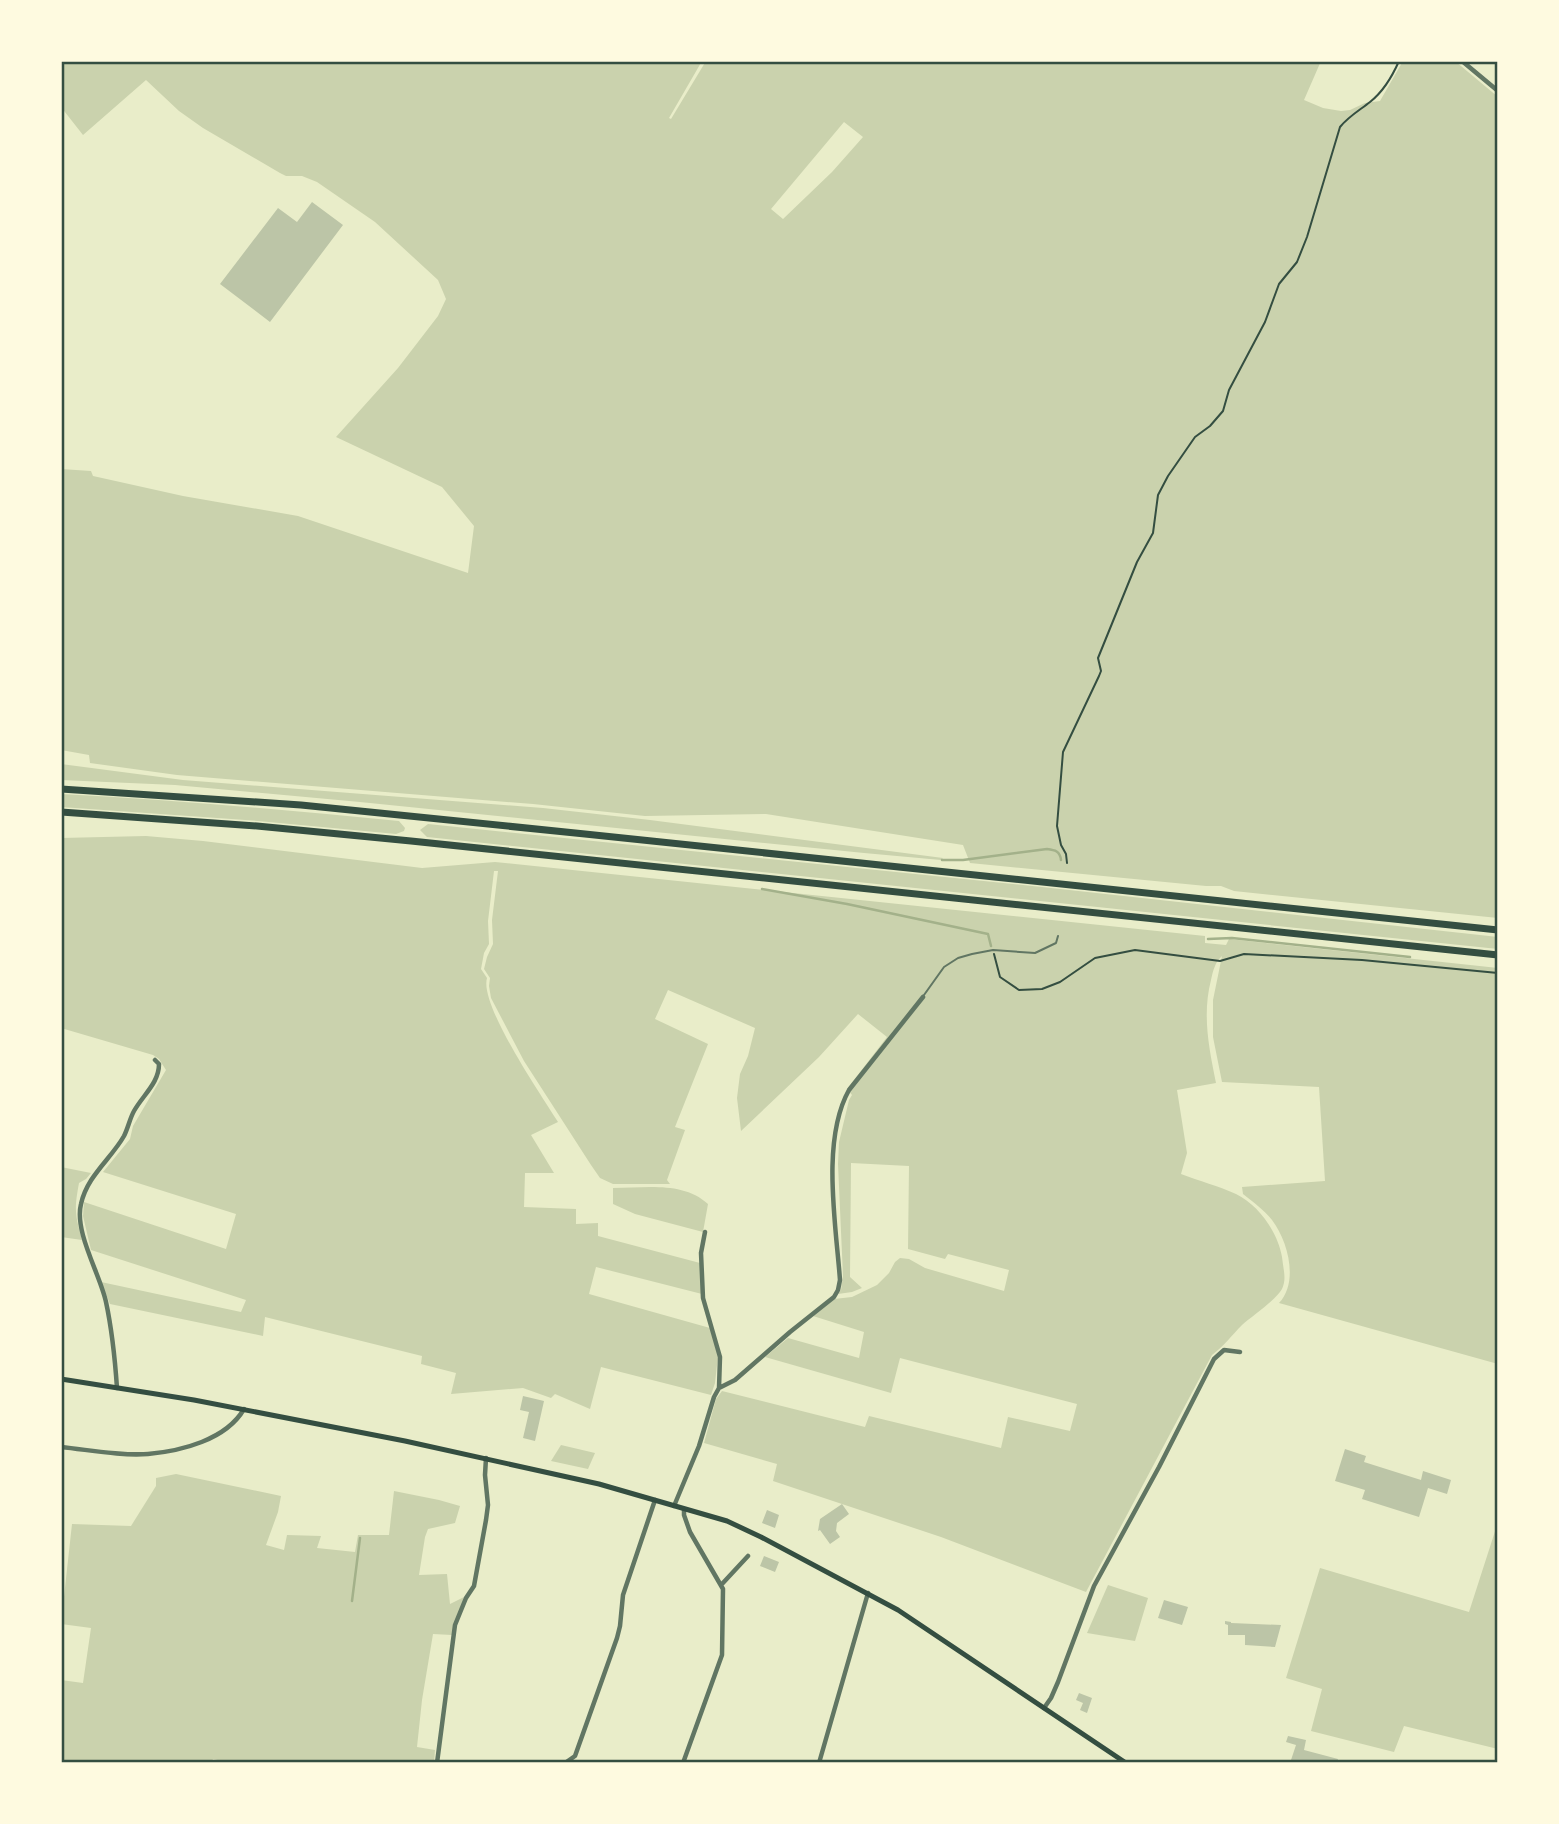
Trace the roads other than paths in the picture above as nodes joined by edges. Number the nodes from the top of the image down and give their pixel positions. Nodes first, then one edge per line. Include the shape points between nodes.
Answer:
1 (1462, 61) edge
2 (1498, 91) edge
3 (61, 789) edge
4 (61, 813) edge
5 (1498, 930) edge
6 (1058, 936) dead end
7 (1498, 955) edge
8 (923, 997) joint
9 (155, 1060) dead end
10 (705, 1232) dead end
11 (1240, 1352) dead end
12 (61, 1379) edge
13 (117, 1388) junction
14 (719, 1388) junction
15 (244, 1409) junction
16 (61, 1447) edge
17 (486, 1458) junction
18 (655, 1500) junction
19 (674, 1506) junction
20 (684, 1509) junction
21 (748, 1556) dead end
22 (722, 1584) junction
23 (868, 1593) junction
24 (1044, 1708) junction
25 (437, 1763) edge
26 (565, 1763) edge
27 (683, 1763) edge
28 (820, 1763) edge
29 (1126, 1763) edge

1 - 2 street
3 - 5 highway via 326,808
4 - 7 highway via 332,833
6 - 8 lane via 1056,943 1035,953 993,950 965,956 944,967
8 - 14 street via 849,1090 839,1115 833,1165 838,1290 735,1380
9 - 13 street via 159,1073 80,1206 85,1239 106,1300
10 - 14 street via 703,1298 720,1357
11 - 24 street via 1224,1350 1214,1359 1094,1586
12 - 13 main road
13 - 15 main road
14 - 19 street
15 - 16 street via 220,1432 169,1450 147,1454
15 - 17 main road
17 - 18 main road
17 - 25 street via 486,1520 474,1586 456,1625
18 - 19 main road
18 - 26 street via 623,1595 617,1638 575,1756
19 - 20 main road
20 - 22 street via 690,1532
20 - 23 main road via 741,1527
21 - 22 street
22 - 27 street via 722,1655
23 - 24 main road
23 - 28 street
24 - 29 main road

